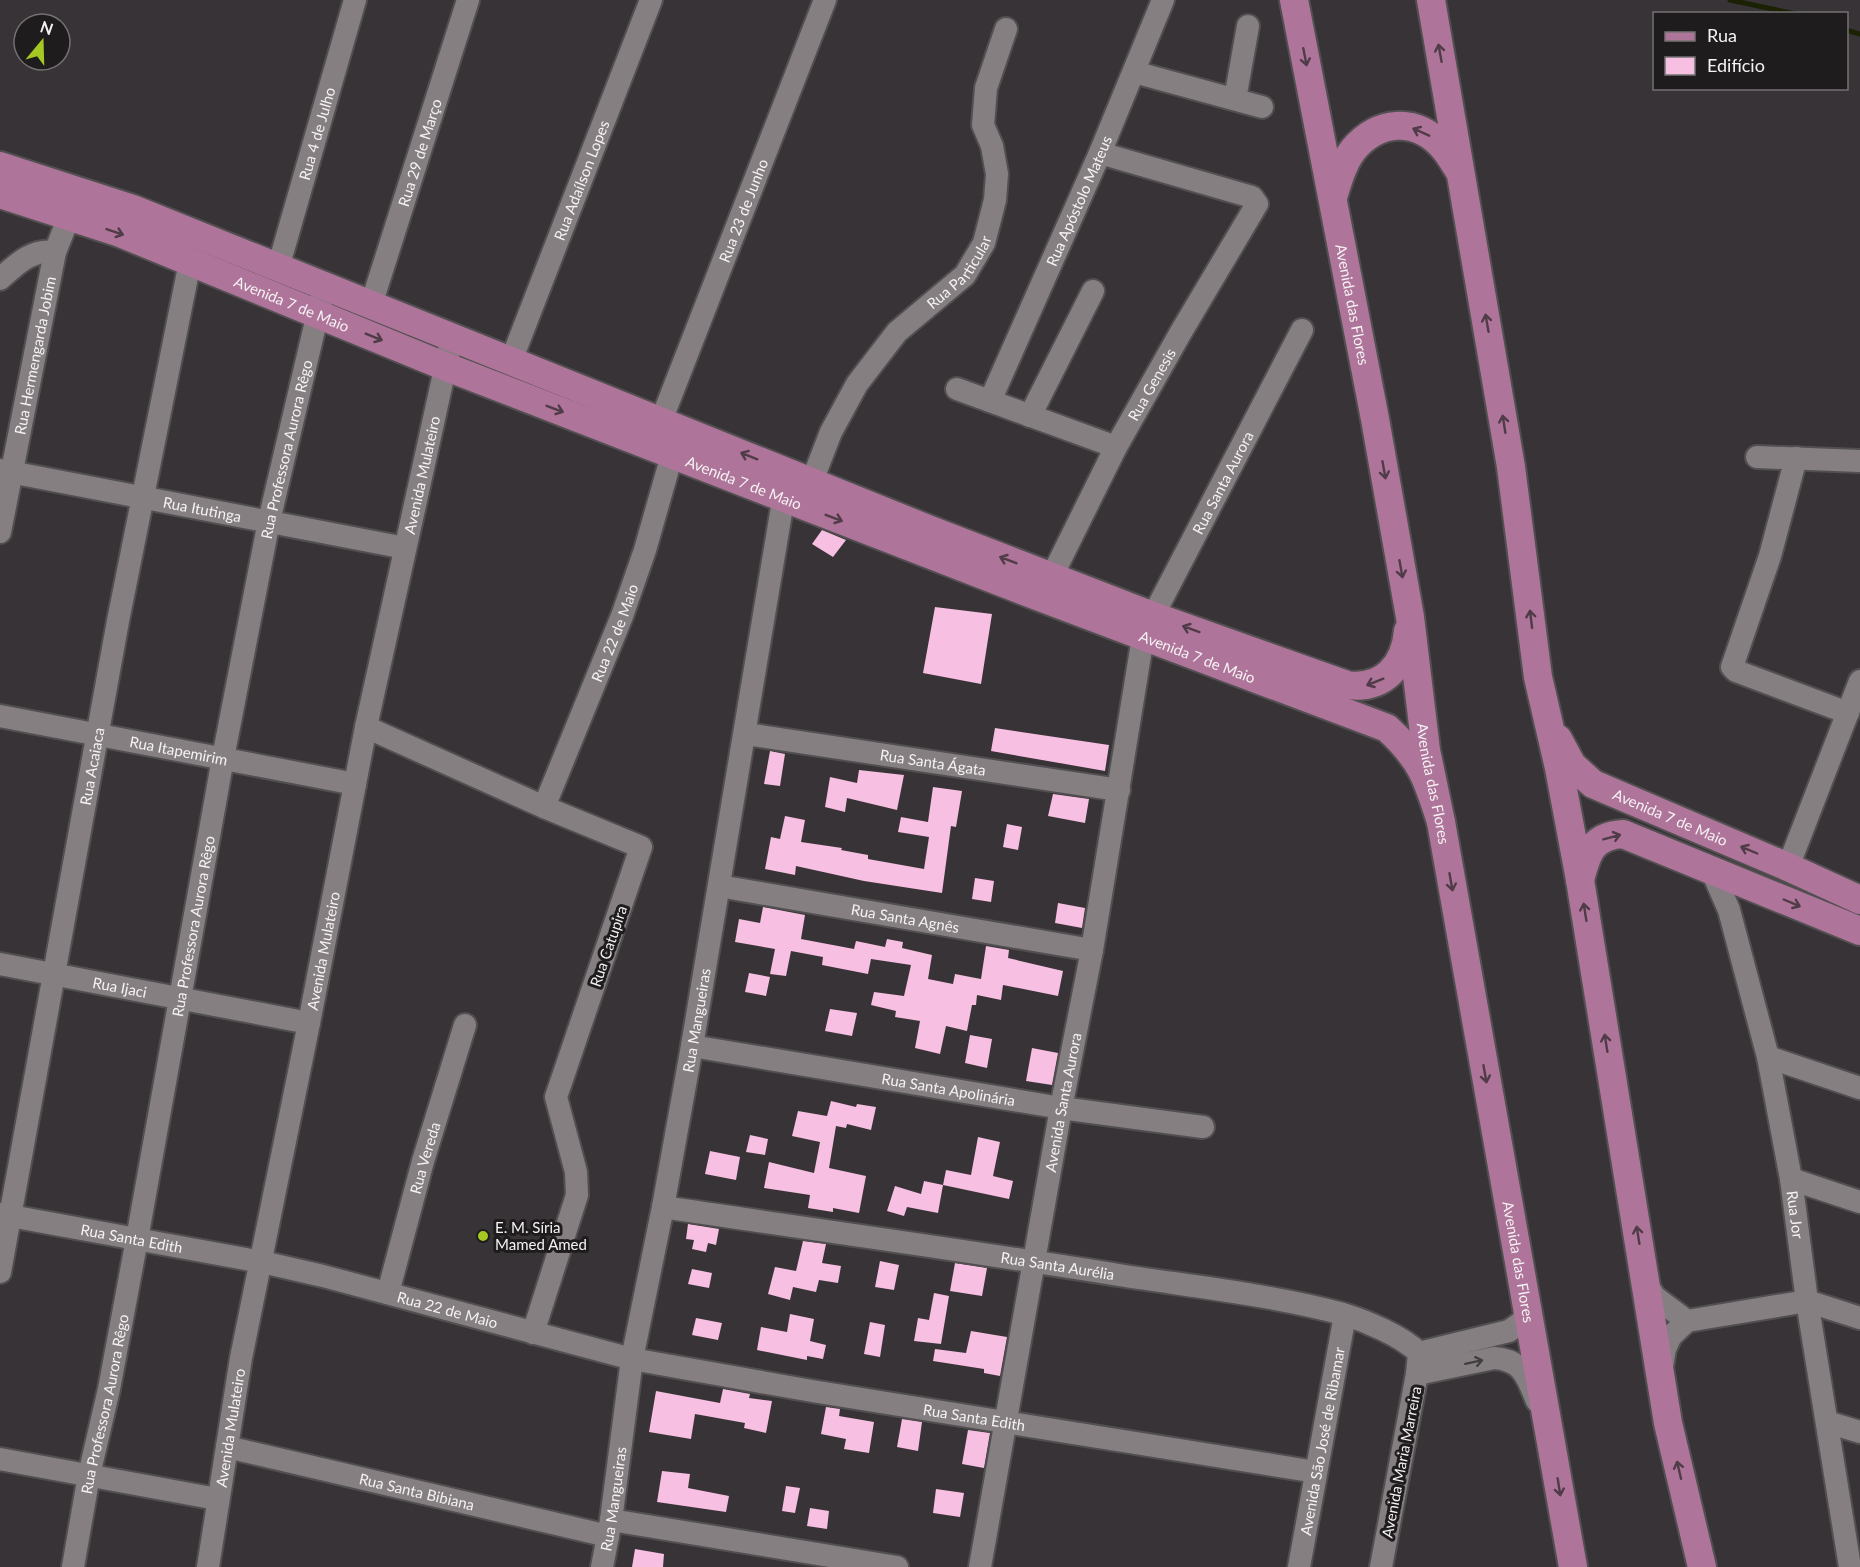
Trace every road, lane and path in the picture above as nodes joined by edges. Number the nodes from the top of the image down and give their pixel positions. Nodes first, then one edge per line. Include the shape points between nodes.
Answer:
1 (356, 0) edge
2 (468, 0) edge
3 (651, 0) edge
4 (825, 0) edge
5 (1163, 0) edge
6 (1294, 0) edge
7 (1431, 0) edge
8 (1248, 26) dead end
9 (1006, 29) dead end
10 (1134, 72) junction
11 (1235, 99) junction
12 (1262, 107) dead end
13 (1100, 153) junction
14 (0, 166) edge
15 (1461, 173) junction
16 (0, 194) edge
17 (1333, 197) junction
18 (69, 217) junction
19 (55, 252) junction
20 (190, 262) junction
21 (278, 268) junction
22 (0, 279) edge
23 (325, 286) junction
24 (1093, 291) dead end
25 (371, 305) junction
26 (317, 314) junction
27 (1302, 330) dead end
28 (452, 337) junction
29 (512, 361) junction
30 (444, 366) junction
31 (957, 389) dead end
32 (990, 401) junction
33 (1030, 416) junction
34 (661, 421) junction
35 (1116, 447) junction
36 (672, 455) junction
37 (1757, 457) dead end
38 (1796, 458) junction
39 (1859, 461) edge
40 (5, 471) edge
41 (795, 484) junction
42 (143, 497) junction
43 (269, 521) junction
44 (0, 532) edge
45 (405, 548) junction
46 (1052, 576) junction
47 (1410, 617) junction
48 (1148, 626) junction
49 (1538, 677) junction
50 (1860, 681) edge
51 (1848, 713) junction
52 (0, 716) edge
53 (366, 727) junction
54 (746, 734) junction
55 (98, 735) junction
56 (223, 758) junction
57 (355, 784) junction
58 (1119, 790) junction
59 (544, 807) junction
60 (1441, 822) junction
61 (1788, 867) junction
62 (1711, 869) junction
63 (1580, 880) junction
64 (718, 886) junction
65 (1860, 900) edge
66 (1860, 931) edge
67 (1092, 950) junction
68 (0, 964) edge
69 (53, 974) junction
70 (180, 998) junction
71 (309, 1023) junction
72 (465, 1025) dead end
73 (692, 1046) junction
74 (1768, 1057) junction
75 (1860, 1088) edge
76 (1061, 1108) junction
77 (1203, 1127) dead end
78 (1791, 1179) junction
79 (1860, 1202) edge
80 (663, 1207) junction
81 (5, 1215) edge
82 (137, 1239) junction
83 (1036, 1261) junction
84 (262, 1262) junction
85 (0, 1272) edge
86 (1645, 1282) junction
87 (388, 1293) junction
88 (1807, 1301) junction
89 (1345, 1315) junction
90 (1528, 1315) junction
91 (1860, 1318) edge
92 (1687, 1321) junction
93 (533, 1333) junction
94 (632, 1359) junction
95 (1418, 1363) junction
96 (1661, 1376) junction
97 (1007, 1420) junction
98 (1827, 1422) junction
99 (1860, 1432) edge
100 (227, 1447) junction
101 (1553, 1450) junction
102 (0, 1459) edge
103 (1316, 1472) junction
104 (89, 1475) junction
105 (218, 1499) junction
106 (609, 1528) junction
107 (1853, 1543) edge
108 (73, 1567) edge
109 (208, 1567) edge
110 (602, 1567) edge
111 (897, 1567) edge
112 (980, 1567) edge
113 (1299, 1567) edge
114 (1381, 1567) edge
115 (1573, 1567) edge
116 (1702, 1567) edge
117 (1850, 1567) edge

1 - 21 street, Rua 4 de Julho
2 - 25 street, Rua 29 de Março
3 - 29 street, Rua Adaílson Lopes
4 - 34 street, Rua 23 de Junho
5 - 10 street, Rua Apóstolo Mateus
6 -> 17 main road, Avenida das Flores
15 -> 7 main road
8 - 11 street
9 - 41 street, Rua Particular via 987,88 983,125 997,174 984,243 965,275 897,332 857,384 831,432
10 - 11 street
10 - 13 street, Rua Apóstolo Mateus
11 - 12 street
13 - 32 street, Rua Apóstolo Mateus
13 - 35 street, Rua Genesis via 1252,197 1257,204
14 - 21 main road, Avenida 7 de Maio via 133,209
15 -> 17 main road via 1429,134 1412,128 1379,128 1353,151
49 -> 15 main road via 1509,456
16 - 18 main road, Avenida 7 de Maio
17 -> 47 main road, Avenida das Flores
18 - 19 street, Rua Hermengarda Jobim
18 -> 20 main road, Avenida 7 de Maio
19 - 22 street via 35,253
19 - 40 street, Rua Hermengarda Jobim
20 - 26 main road, Avenida 7 de Maio
20 - 42 street, Rua Acaiaca
21 - 23 main road, Avenida 7 de Maio
23 - 25 main road, Avenida 7 de Maio
23 - 26 street, Rua Professora Aurora Rêgo
24 - 33 street
25 - 28 main road, Avenida 7 de Maio
26 -> 30 main road, Avenida 7 de Maio
26 - 43 street, Rua Professora Aurora Rêgo
27 - 48 street, Rua Santa Aurora
28 - 29 main road, Avenida 7 de Maio
28 - 30 street, Avenida Mulateiro
29 - 34 main road, Avenida 7 de Maio
30 -> 36 main road, Avenida 7 de Maio
30 - 45 street, Avenida Mulateiro
31 - 32 street
32 - 33 street
33 - 35 street
41 -> 34 main road, Avenida 7 de Maio
35 - 46 street, Rua Genesis
36 - 41 main road, Avenida 7 de Maio
36 - 59 street, Rua 22 de Maio via 622,616
37 - 38 street
38 - 39 street
38 - 51 street via 1770,556 1732,667
40 - 42 street, Rua Itutinga
40 - 44 street, Rua Hermengarda Jobim
46 -> 41 main road, Avenida 7 de Maio
41 -> 48 main road, Avenida 7 de Maio
41 - 54 street, Rua Mangueiras
42 - 43 street, Rua Itutinga
42 - 55 street, Rua Acaiaca
43 - 45 street, Rua Itutinga
43 - 56 street, Rua Professora Aurora Rêgo
45 - 53 street, Avenida Mulateiro
46 - 48 main road, Avenida 7 de Maio
47 -> 48 main road, Avenida 7 de Maio via 1401,661 1384,678 1359,687
47 - 60 main road, Avenida das Flores via 1426,750
48 - 58 street, Avenida Santa Aurora
48 - 60 main road, Avenida 7 de Maio via 1387,728 1418,761
61 -> 49 main road, Avenida 7 de Maio via 1593,784 1563,752
49 - 63 main road
50 - 51 street
51 - 61 street
52 - 55 street, Rua Itapemirim
53 - 57 street, Avenida Mulateiro
53 - 59 street, Rua Catupira
54 - 58 street, Rua Santa Ágata
54 - 64 street, Rua Mangueiras
55 - 56 street, Rua Itapemirim
55 - 69 street, Rua Acaiaca
56 - 57 street, Rua Itapemirim
56 - 70 street, Rua Professora Aurora Rêgo
57 - 71 street, Avenida Mulateiro
58 - 67 street, Avenida Santa Aurora
59 - 93 street, Rua Catupira via 641,847 556,1097 578,1185
60 -> 90 main road, Avenida das Flores
61 - 65 main road, Avenida 7 de Maio
63 -> 62 main road via 1587,856 1596,843 1609,835 1623,834
62 -> 66 main road
62 - 74 street, Rua Jor via 1731,919
86 -> 63 main road
64 - 67 street, Rua Santa Agnês
64 - 73 street, Rua Mangueiras
67 - 76 street, Avenida Santa Aurora
68 - 69 street, Rua Ijaci
69 - 70 street, Rua Ijaci
69 - 81 street, Rua Acaiaca
70 - 71 street, Rua Ijaci
70 - 82 street, Rua Professora Aurora Rêgo
71 - 84 street, Avenida Mulateiro
72 - 87 street, Rua Vereda
73 - 76 street, Rua Santa Apolinária
73 - 80 street, Rua Mangueiras
74 - 75 street
74 - 78 street, Rua Jor
76 - 77 street, Rua Santa Apolinária
76 - 83 street, Avenida Santa Aurora
78 - 79 street
78 - 88 street, Rua Jor
80 - 83 street, Rua Santa Aurélia
80 - 94 street, Rua Mangueiras
81 - 82 street, Rua Santa Edith
81 - 85 street, Rua Acaiaca
82 - 84 street, Rua Santa Edith
82 - 104 street, Rua Professora Aurora Rêgo
83 - 89 street, Rua Santa Aurélia
83 - 97 street, Avenida Santa Aurora
84 - 87 street, Rua 22 de Maio
84 - 100 street, Avenida Mulateiro
86 - 92 street via 1655,1297
86 - 96 main road
87 - 93 street, Rua 22 de Maio
88 - 91 street
88 - 92 street
88 - 98 street, Rua Jor
89 - 95 street, Rua Santa Aurélia via 1410,1344
89 - 103 street, Avenida São José de Ribamar
90 - 95 street via 1509,1331
90 - 101 main road, Avenida das Flores
92 - 96 street via 1665,1348
93 - 94 street, Rua 22 de Maio
94 - 97 street, Rua Santa Edith
94 - 106 street, Rua Mangueiras
95 -> 101 street, Avenida Maria Marreira via 1494,1358 1520,1365 1537,1400
95 - 114 street, Avenida Maria Marreira
116 -> 96 main road via 1668,1423
97 - 103 street, Rua Santa Edith
97 - 112 street, Avenida Santa Aurora
98 - 99 street
98 - 107 street, Rua Jor
100 - 105 street, Avenida Mulateiro
100 - 106 street, Rua Santa Bibiana
101 -> 115 main road, Avenida das Flores
102 - 104 street
103 - 113 street, Avenida São José de Ribamar
104 - 105 street
104 - 108 street, Rua Professora Aurora Rêgo
105 - 109 street, Avenida Mulateiro
106 - 110 street, Rua Mangueiras
106 - 111 street, Rua Santa Bibiana
107 - 117 street, Rua Jor

